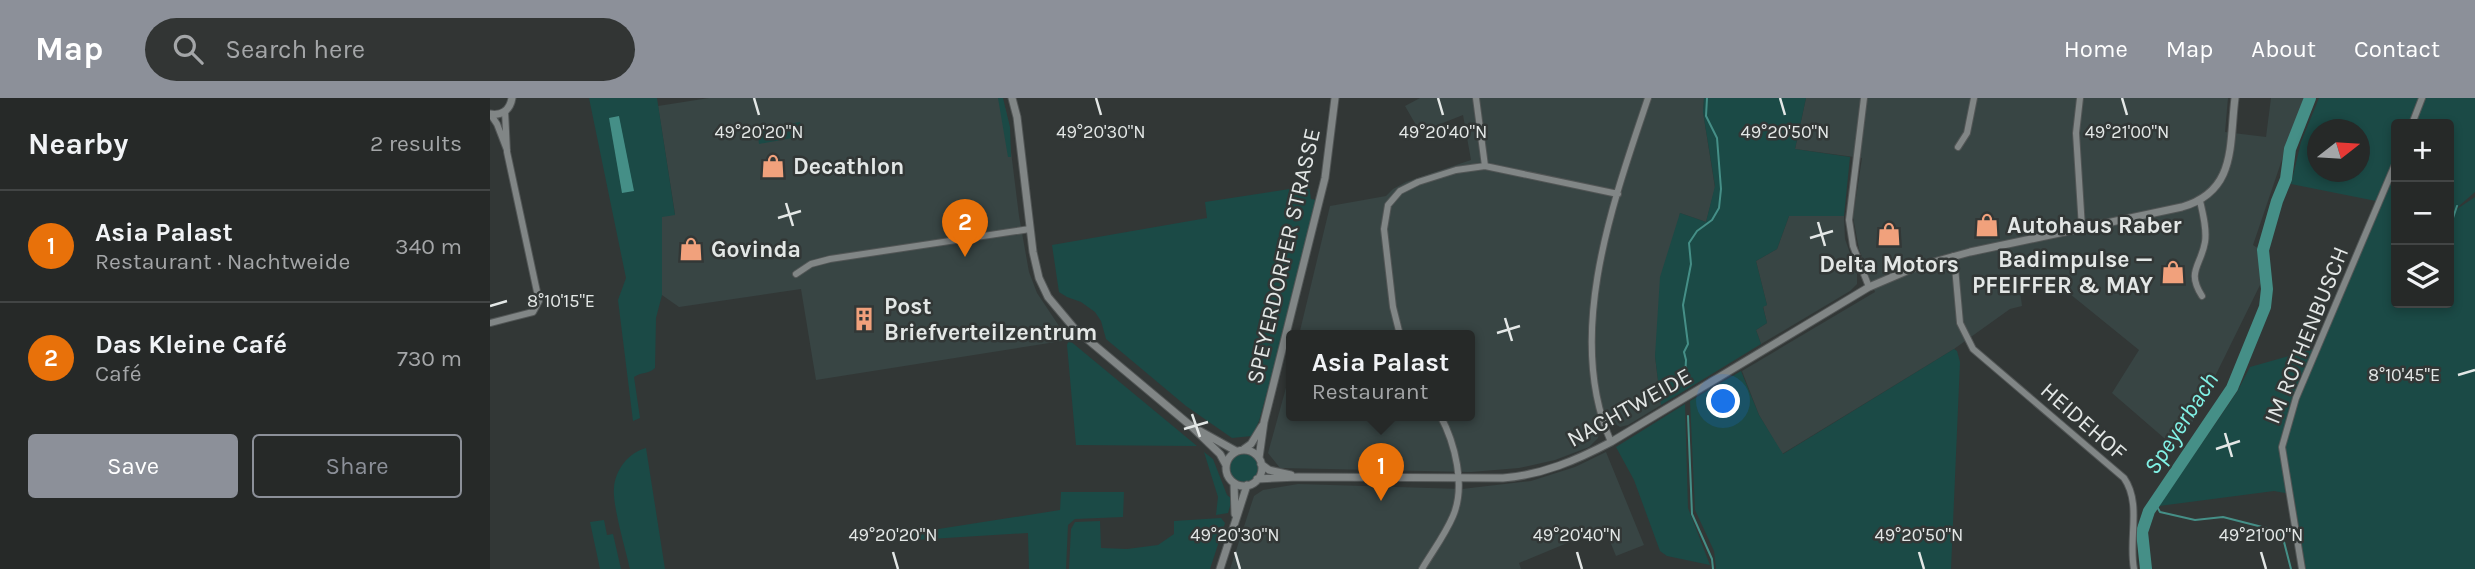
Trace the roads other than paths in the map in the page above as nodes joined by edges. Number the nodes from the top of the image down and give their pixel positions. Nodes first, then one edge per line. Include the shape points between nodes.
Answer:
1 (519, 98) edge
2 (1012, 98) edge
3 (1335, 98) edge
4 (1476, 98) edge
5 (1648, 98) edge
6 (1864, 98) edge
7 (1973, 98) edge
8 (2080, 98) edge
9 (2235, 98) edge
10 (2422, 98) edge
11 (512, 101) edge
12 (505, 111) junction
13 (490, 114) edge
14 (2414, 119) edge
15 (1958, 147) dead end
16 (508, 152) junction
17 (1485, 166) junction
18 (2391, 174) edge
19 (1618, 194) junction
20 (2200, 201) junction
21 (2082, 228) junction
22 (1030, 229) junction
23 (1954, 256) junction
24 (796, 274) dead end
25 (1869, 287) junction
26 (2202, 296) dead end
27 (490, 323) edge
28 (1287, 330) edge
29 (1399, 330) edge
30 (1286, 334) edge
31 (1443, 421) edge
32 (1264, 422) junction
33 (1191, 426) junction
34 (1611, 442) junction
35 (1240, 450) junction
36 (1260, 461) junction
37 (1226, 465) junction
38 (1298, 477) junction
39 (1457, 478) junction
40 (1257, 480) junction
41 (1234, 483) junction
42 (1247, 485) junction
43 (1234, 522) junction
44 (1220, 569) edge
45 (1422, 569) edge
46 (2134, 569) edge
47 (2302, 569) edge

1 - 11 street
2 - 22 street
3 - 28 street, SPEYERDORFER STRASSE via 1325,178
4 - 17 street
5 - 19 street
6 - 25 street via 1849,220 1853,246
7 - 15 street via 1967,134
8 - 21 street via 2076,134
9 - 20 street via 2224,174 2215,190
10 - 14 street
11 - 12 street
12 - 13 street
12 - 16 street
13 - 16 street
16 - 27 street via 539,301 533,312
17 - 19 street
17 - 29 street via 1418,182 1400,191 1388,205 1384,229
18 - 47 street, IM ROTHENBUSCH via 2300,388 2282,447
19 - 34 street via 1600,265 1592,345 1597,402
20 - 21 street, NACHTWEIDE
20 - 26 street via 2205,241 2194,274
21 - 23 street, NACHTWEIDE
22 - 24 street via 830,259
22 - 33 street via 1039,278 1060,314
23 - 25 street, NACHTWEIDE
23 - 46 street, HEIDEHOF via 1960,323 1973,349 2131,488
25 - 34 street, NACHTWEIDE
30 - 32 street, SPEYERDORFER STRASSE
31 - 39 street via 1454,448
32 - 35 street, SPEYERDORFER STRASSE via 1251,444
32 - 36 street, SPEYERDORFER STRASSE
33 - 35 street
33 - 37 street
34 - 39 street, NACHTWEIDE via 1578,459 1524,475
35 - 36 street via 1254,453
35 - 37 street
36 - 38 street, NACHTWEIDE via 1272,471
36 - 40 street
37 - 41 street
38 - 39 street, NACHTWEIDE
38 - 40 street, NACHTWEIDE
39 - 45 street via 1453,516
40 - 42 street
41 - 42 street
41 - 43 street
42 - 43 street
43 - 44 street

